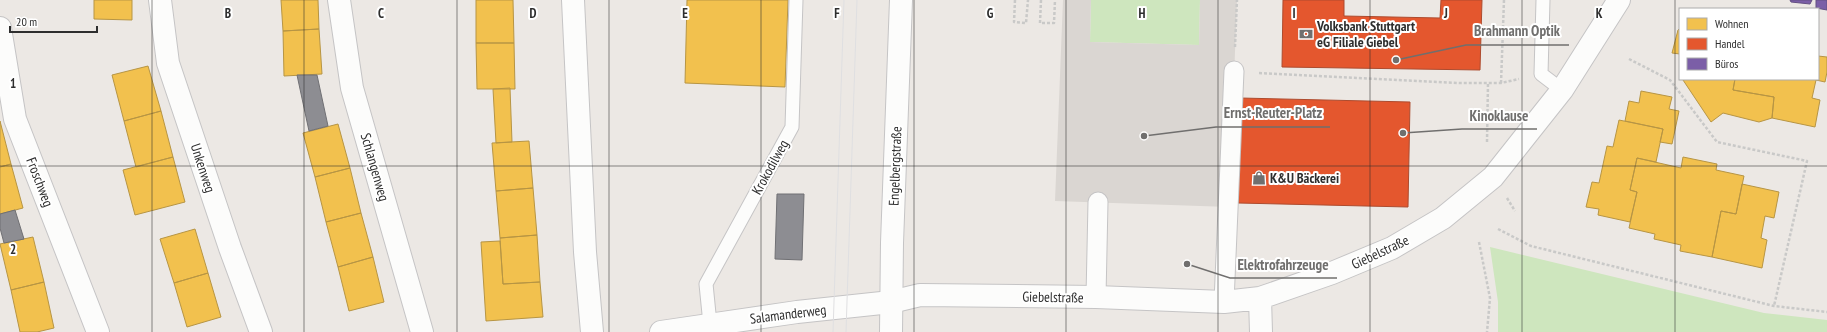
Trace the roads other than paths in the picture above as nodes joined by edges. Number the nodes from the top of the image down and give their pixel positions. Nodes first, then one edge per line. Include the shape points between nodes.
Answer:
1 (160, 0) edge
2 (339, 0) edge
3 (573, 0) edge
4 (796, 0) edge
5 (901, 0) edge
6 (1543, 0) edge
7 (1619, 0) edge
8 (0, 28) edge
9 (1234, 71) road end
10 (1562, 90) junction
11 (1098, 202) dead end
12 (1096, 298) junction
13 (1260, 298) junction
14 (891, 302) junction
15 (1224, 302) junction
16 (710, 324) junction
17 (98, 332) edge
18 (261, 332) edge
19 (422, 332) edge
20 (592, 332) edge
21 (661, 332) edge
22 (892, 332) edge
23 (1261, 332) edge

1 - 18 street, Unkenweg via 168,63
2 - 19 street, Schlangenweg via 352,88
3 - 20 street via 585,252
4 - 16 lane, Krokodilweg via 792,127 706,284
5 - 14 street, Engelbergstraße
6 - 10 lane via 1541,74
7 - 10 street, Giebelstraße
8 - 17 street, Froschweg via 15,119
9 - 15 street
10 - 13 street, Giebelstraße via 1493,177 1443,218 1392,248 1332,273
11 - 12 street
12 - 14 street, Giebelstraße via 920,295
12 - 15 street, Giebelstraße
13 - 15 street, Giebelstraße
13 - 23 street
14 - 16 street, Salamanderweg
14 - 22 street, Engelbergstraße
16 - 21 street, Salamanderweg

